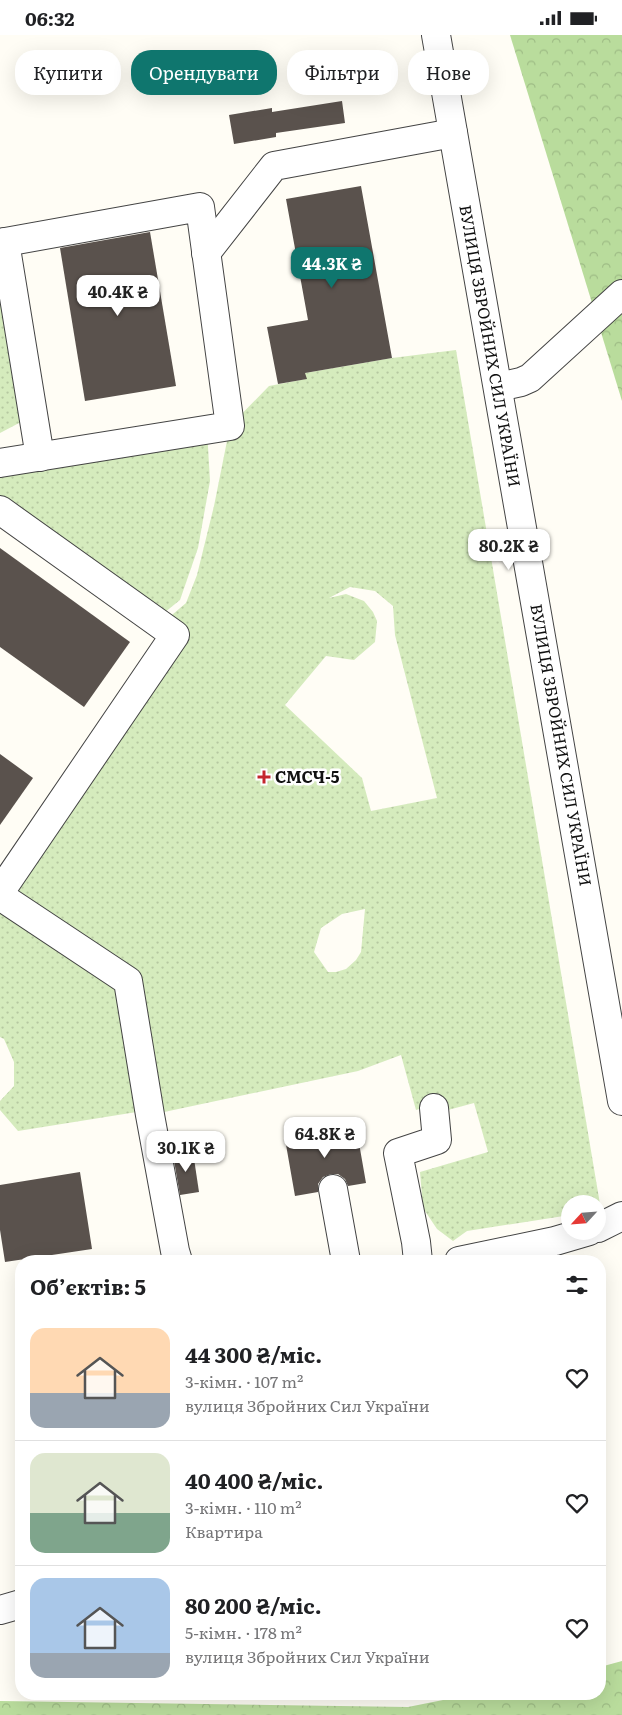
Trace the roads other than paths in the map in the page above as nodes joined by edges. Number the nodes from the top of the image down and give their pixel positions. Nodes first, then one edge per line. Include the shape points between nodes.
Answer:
1 (436, 35) edge
2 (453, 133) junction
3 (3, 243) edge
4 (206, 253) junction
5 (622, 293) edge
6 (498, 387) junction
7 (40, 457) junction
8 (0, 463) edge
9 (0, 510) edge
10 (0, 892) edge
11 (0, 896) edge
12 (622, 1101) edge
13 (434, 1108) dead end
14 (333, 1189) dead end
15 (622, 1216) edge
16 (606, 1224) edge
17 (561, 1239) edge
18 (176, 1255) edge
19 (345, 1255) edge
20 (417, 1255) edge
21 (488, 1255) edge
22 (15, 1606) edge
23 (0, 1610) edge

1 - 2 street, ВУЛИЦЯ ЗБРОЙНИХ СИЛ УКРАЇНИ
2 - 4 street via 274,166
2 - 6 street, ВУЛИЦЯ ЗБРОЙНИХ СИЛ УКРАЇНИ
3 - 4 street via 200,207
3 - 7 street
4 - 7 street via 230,426
5 - 6 street via 530,377
6 - 12 street, ВУЛИЦЯ ЗБРОЙНИХ СИЛ УКРАЇНИ
7 - 8 street
9 - 10 street via 175,635
11 - 18 street via 128,981
13 - 20 street via 436,1140 398,1153
14 - 19 street
15 - 16 street
17 - 21 street
22 - 23 street

